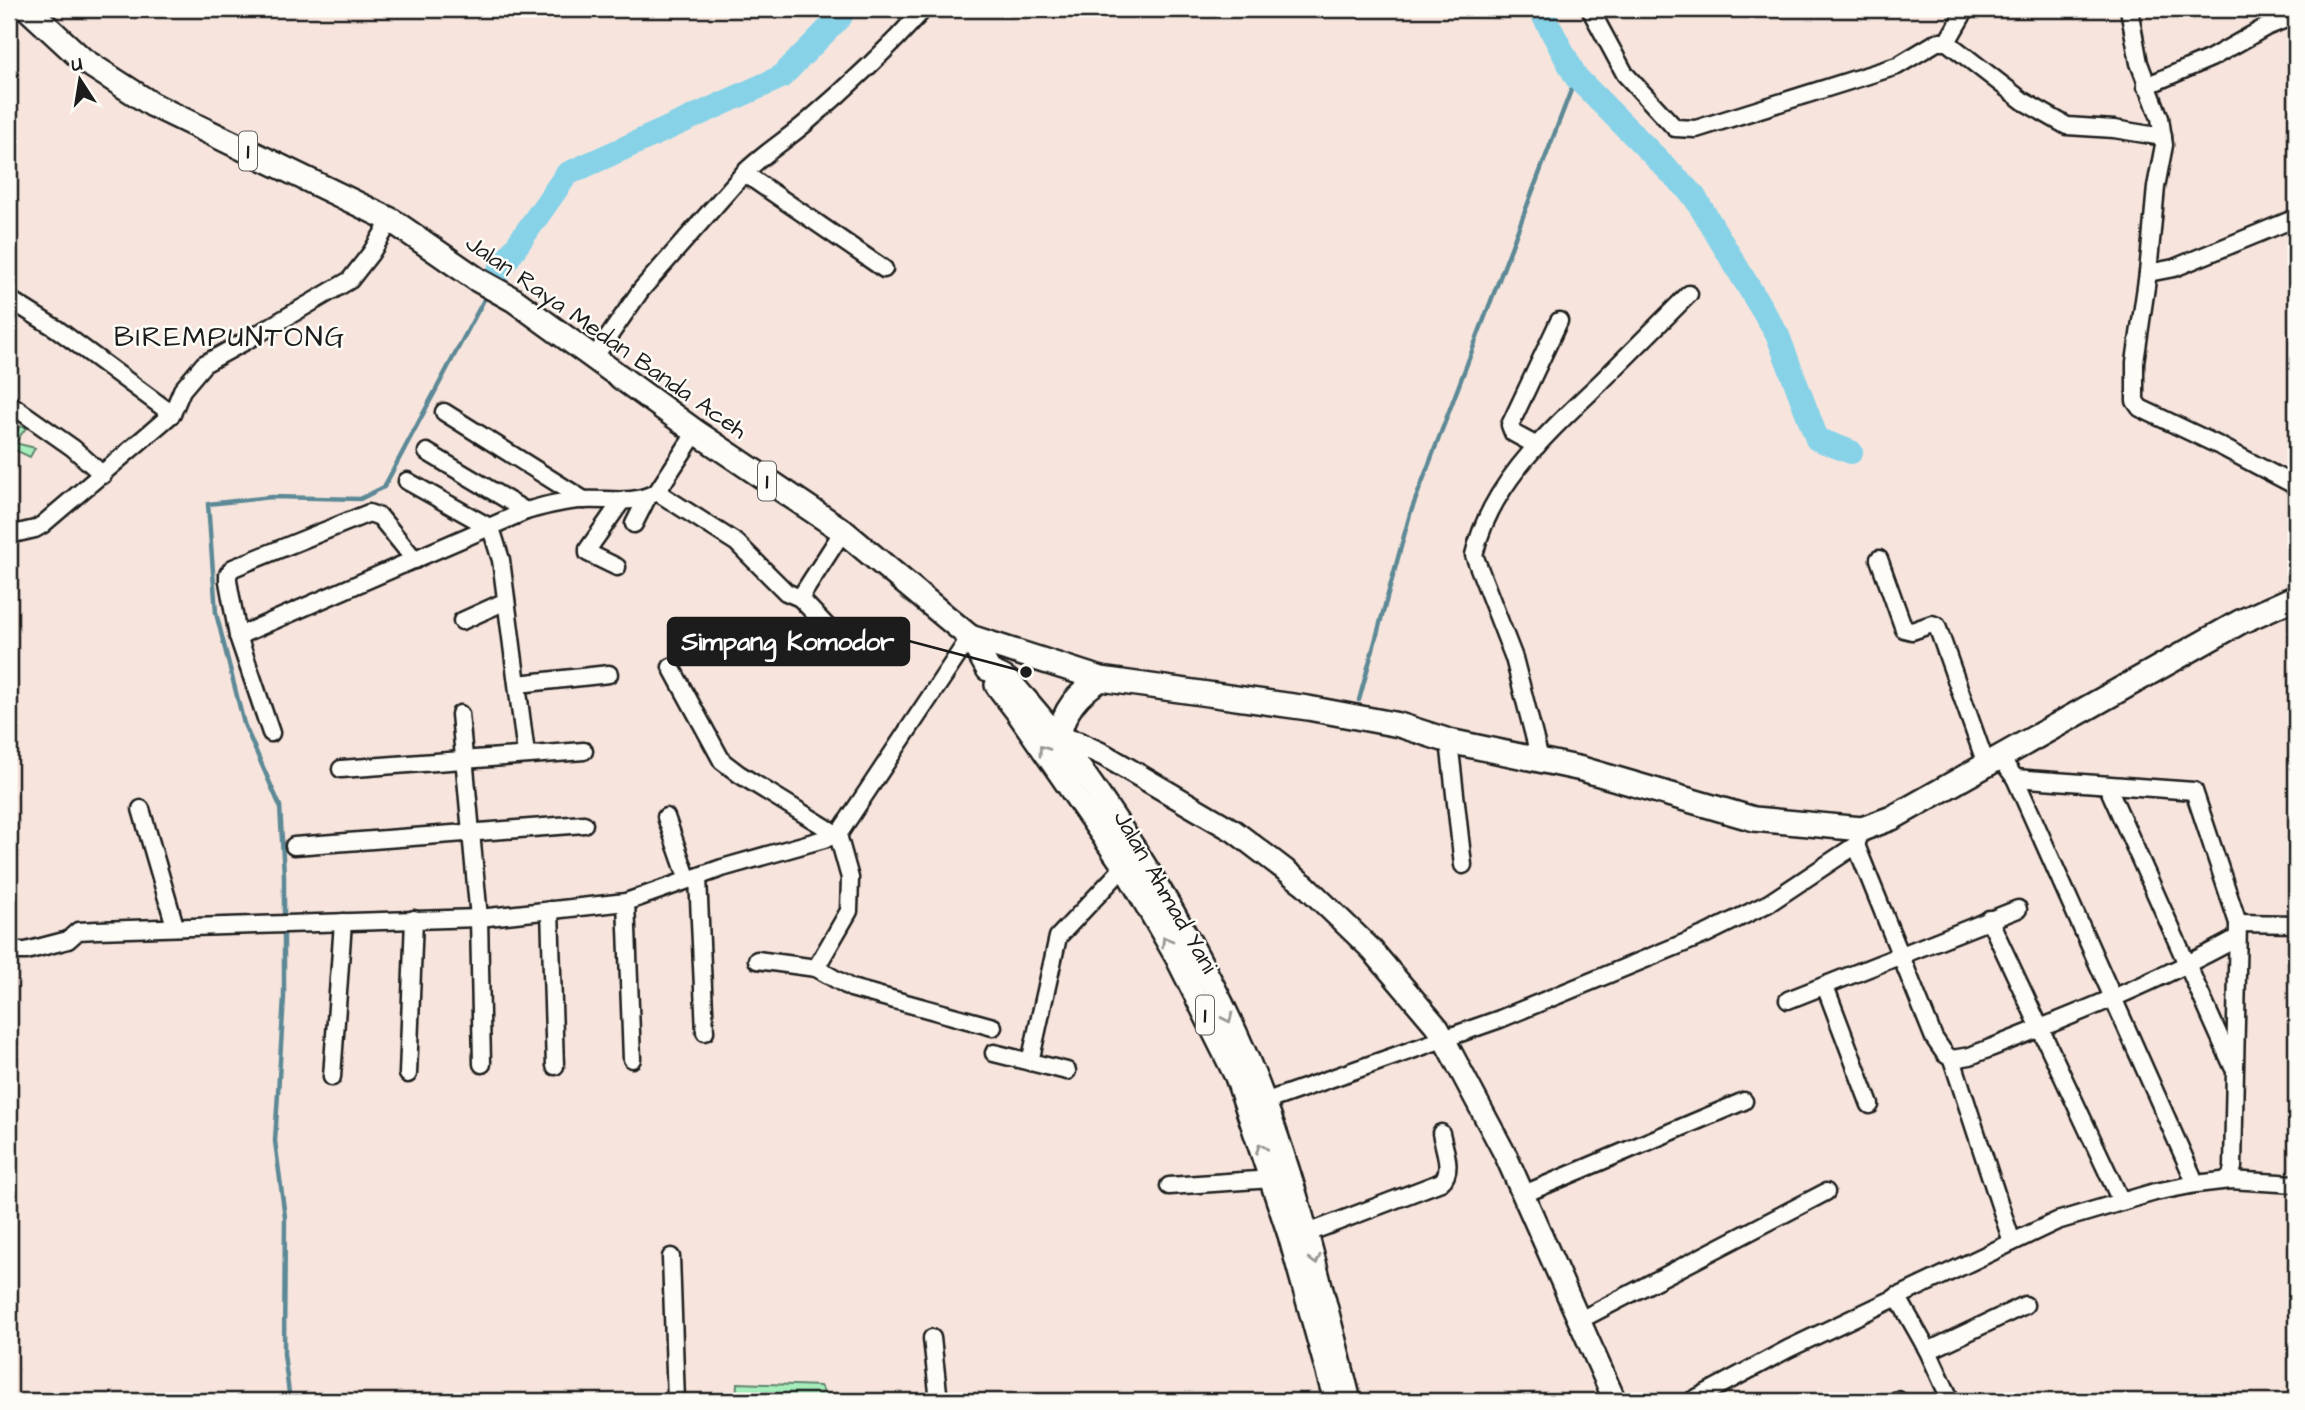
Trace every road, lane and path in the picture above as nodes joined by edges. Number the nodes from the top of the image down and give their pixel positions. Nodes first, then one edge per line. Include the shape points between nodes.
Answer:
1 (28, 9) edge
2 (924, 9) edge
3 (1590, 9) edge
4 (1966, 9) edge
5 (2129, 9) edge
6 (2296, 15) edge
7 (1947, 42) junction
8 (2147, 86) junction
9 (2163, 137) junction
10 (744, 173) junction
11 (2296, 218) edge
12 (391, 220) junction
13 (884, 269) dead end
14 (2148, 273) junction
15 (1689, 294) dead end
16 (9, 299) edge
17 (1559, 321) dead end
18 (593, 359) junction
19 (9, 403) edge
20 (444, 412) dead end
21 (172, 414) junction
22 (696, 432) junction
23 (1538, 446) junction
24 (427, 452) dead end
25 (103, 475) junction
26 (407, 481) dead end
27 (2296, 486) edge
28 (652, 495) junction
29 (584, 500) junction
30 (621, 502) junction
31 (526, 511) junction
32 (634, 524) dead end
33 (491, 528) junction
34 (843, 531) junction
35 (9, 535) edge
36 (1879, 559) dead end
37 (415, 560) junction
38 (617, 567) dead end
39 (2296, 597) edge
40 (800, 598) junction
41 (506, 601) junction
42 (462, 621) dead end
43 (834, 634) dead end
44 (238, 636) junction
45 (970, 637) junction
46 (671, 667) dead end
47 (988, 669) junction
48 (610, 674) dead end
49 (1101, 679) junction
50 (518, 684) junction
51 (460, 714) dead end
52 (271, 733) dead end
53 (1058, 738) junction
54 (1449, 741) junction
55 (584, 751) dead end
56 (526, 754) junction
57 (1540, 759) junction
58 (465, 760) junction
59 (1993, 760) junction
60 (341, 769) dead end
61 (2015, 778) junction
62 (2107, 785) junction
63 (141, 809) dead end
64 (666, 817) dead end
65 (584, 824) dead end
66 (472, 832) junction
67 (838, 835) junction
68 (1859, 837) junction
69 (295, 846) dead end
70 (1463, 865) dead end
71 (1124, 867) junction
72 (693, 878) junction
73 (626, 902) junction
74 (2018, 909) dead end
75 (550, 910) junction
76 (479, 918) junction
77 (414, 919) junction
78 (1989, 919) junction
79 (343, 922) junction
80 (2296, 924) edge
81 (175, 926) junction
82 (2238, 931) junction
83 (9, 951) edge
84 (1902, 955) junction
85 (757, 960) dead end
86 (2187, 966) junction
87 (816, 968) junction
88 (1825, 986) junction
89 (2113, 999) junction
90 (1788, 1000) dead end
91 (993, 1027) dead end
92 (2040, 1029) junction
93 (705, 1032) dead end
94 (1443, 1038) junction
95 (994, 1053) dead end
96 (632, 1059) dead end
97 (1952, 1059) junction
98 (1030, 1062) junction
99 (482, 1064) dead end
100 (555, 1066) dead end
101 (1067, 1071) dead end
102 (2235, 1073) junction
103 (408, 1074) dead end
104 (332, 1077) dead end
105 (1744, 1101) dead end
106 (1264, 1102) junction
107 (1870, 1105) dead end
108 (1441, 1133) dead end
109 (1272, 1180) junction
110 (2230, 1180) junction
111 (2196, 1184) junction
112 (2296, 1184) edge
113 (1169, 1186) dead end
114 (1826, 1192) dead end
115 (1524, 1194) junction
116 (2121, 1201) junction
117 (1299, 1237) junction
118 (2012, 1242) junction
119 (671, 1257) dead end
120 (1897, 1296) junction
121 (2025, 1305) dead end
122 (1580, 1320) junction
123 (932, 1338) dead end
124 (1928, 1351) junction
125 (676, 1401) edge
126 (939, 1401) edge
127 (1335, 1401) edge
128 (1350, 1401) edge
129 (1615, 1401) edge
130 (1692, 1401) edge
131 (1951, 1401) edge

1 - 12 highway, Jalan Raya Medan Banda Aceh / 1 via 83,60 153,106
2 - 10 street via 808,122
3 - 7 street via 1625,74 1675,128 1696,130 1897,66 1937,42
4 - 7 street
5 - 8 street
6 - 8 street
7 - 9 street via 2023,101 2067,126
8 - 9 street
9 - 14 street
10 - 13 street
10 - 18 street via 641,289
11 - 14 street via 2175,268
12 - 18 highway, Jalan Raya Medan Banda Aceh / 1 via 514,300
12 - 21 street via 350,280 204,363 182,390
14 - 27 street via 2135,362 2135,401 2140,408
15 - 23 street
16 - 21 street
17 - 23 street via 1510,425 1513,433
18 - 22 highway, Jalan Raya Medan Banda Aceh / 1
19 - 25 street
20 - 29 street
21 - 25 street
22 - 28 street
22 - 34 highway, Jalan Raya Medan Banda Aceh / 1
23 - 57 street via 1512,474 1488,512 1474,555 1514,658
24 - 31 street
25 - 35 street via 35,529
26 - 33 street
28 - 30 street
28 - 32 street
28 - 40 street via 737,543 786,592
29 - 30 street
29 - 31 street
30 - 38 street via 588,549
31 - 33 street
33 - 37 street
33 - 41 street
34 - 40 street
34 - 45 highway, Jalan Raya Medan Banda Aceh / 1
36 - 59 street via 1903,629 1937,626
37 - 44 street
37 - 44 street via 380,517 369,513 233,568 228,581
39 - 59 highway via 2240,622
40 - 43 street
41 - 42 street
41 - 50 street
44 - 52 street
45 - 47 highway, Jalan Raya Medan Banda Aceh / 1
45 - 49 highway
45 - 67 street
46 - 67 street via 722,761
47 - 53 main road, Jalan Raya Medan Banda Aceh / 1 via 1008,680
71 -> 47 main road, Jalan Ahmad Yani / 1
48 - 50 street
49 - 53 highway via 1076,699
49 - 54 highway via 1308,708 1399,725
50 - 56 street
51 - 58 street
53 - 94 main road via 1104,755 1199,810 1306,885 1371,949
53 -> 106 main road, Jalan Raya Medan Banda Aceh / 1 via 1175,916 1226,1012
54 - 57 highway
54 - 70 street
55 - 56 street
56 - 58 street
57 - 68 highway via 1754,819
58 - 60 street
58 - 66 street
59 - 61 street
59 - 68 highway
61 - 62 street
61 - 89 street
62 - 82 street via 2194,791
62 - 86 street
63 - 81 street
64 - 72 street
65 - 66 street
66 - 69 street
66 - 76 street
67 - 72 street
67 - 87 street via 850,878 849,911
68 - 84 street
68 - 94 street via 1769,903 1706,934 1500,1020
71 - 98 street via 1058,937
109 -> 71 main road, Jalan Ahmad Yani / 1 via 1236,1077 1176,957
72 - 73 street
72 - 93 street
73 - 75 street
73 - 96 street
74 - 78 street
75 - 76 street
75 - 100 street
76 - 77 street
76 - 99 street
77 - 79 street
77 - 103 street
78 - 84 street
78 - 92 street
79 - 81 street
79 - 104 street
80 - 82 street
81 - 83 street via 78,931 68,940
82 - 86 street
82 - 102 street
84 - 88 street
84 - 97 street via 1934,1038
85 - 87 street
86 - 89 street
86 - 102 street
87 - 91 street via 850,988
88 - 90 street
88 - 107 street
89 - 92 street
89 - 111 street
92 - 97 street
92 - 116 street
94 - 106 street
94 - 115 main road
95 - 98 street
97 - 118 street
98 - 101 street
102 - 110 street
105 - 115 street
106 - 117 main road, Jalan Raya Medan Banda Aceh / 1
108 - 117 street via 1448,1170 1441,1182
109 - 113 street
109 - 117 main road, Jalan Ahmad Yani / 1
110 - 111 street
110 - 112 street
111 - 116 street
114 - 122 street
115 - 122 main road
116 - 118 street via 2057,1221
117 - 127 main road, Jalan Ahmad Yani / 1
117 -> 128 main road, Jalan Raya Medan Banda Aceh / 1
118 - 120 street
119 - 125 street
120 - 124 street
120 - 130 street
121 - 124 street
122 - 129 main road
123 - 126 street
124 - 131 street

